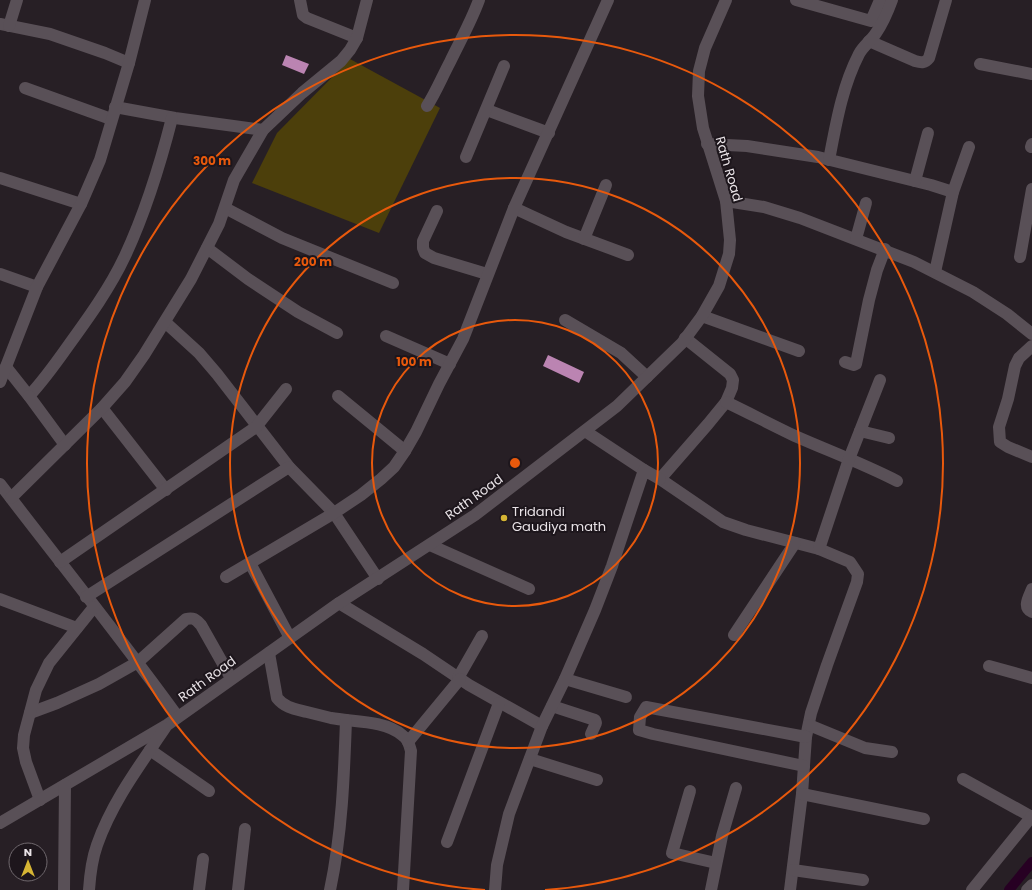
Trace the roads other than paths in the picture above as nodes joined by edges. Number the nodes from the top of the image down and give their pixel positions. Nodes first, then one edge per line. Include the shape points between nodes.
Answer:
1 (17, 0) edge
2 (145, 0) edge
3 (300, 0) edge
4 (367, 0) edge
5 (479, 0) edge
6 (608, 0) edge
7 (726, 0) edge
8 (796, 0) edge
9 (880, 0) edge
10 (892, 0) edge
11 (946, 0) edge
12 (5, 25) edge
13 (357, 38) junction
14 (869, 41) junction
15 (128, 63) junction
16 (980, 64) dead end
17 (504, 66) dead end
18 (1032, 74) edge
19 (25, 88) dead end
20 (115, 106) junction
21 (427, 106) dead end
22 (487, 110) junction
23 (172, 118) junction
24 (111, 120) junction
25 (263, 130) junction
26 (549, 133) junction
27 (928, 133) dead end
28 (707, 144) junction
29 (969, 147) dead end
30 (466, 156) dead end
31 (829, 160) junction
32 (0, 178) edge
33 (915, 181) junction
34 (606, 185) dead end
35 (1032, 189) edge
36 (953, 192) junction
37 (726, 201) junction
38 (866, 203) dead end
39 (81, 204) junction
40 (225, 208) junction
41 (514, 208) junction
42 (437, 211) dead end
43 (584, 239) junction
44 (856, 239) junction
45 (207, 248) junction
46 (885, 250) junction
47 (628, 255) dead end
48 (1020, 257) dead end
49 (934, 272) junction
50 (0, 274) edge
51 (487, 274) junction
52 (393, 283) dead end
53 (37, 287) junction
54 (702, 316) junction
55 (565, 320) dead end
56 (165, 322) junction
57 (337, 333) dead end
58 (1032, 334) edge
59 (386, 336) dead end
60 (685, 338) junction
61 (1032, 346) edge
62 (799, 351) dead end
63 (845, 362) dead end
64 (450, 364) junction
65 (6, 367) junction
66 (647, 377) junction
67 (880, 380) dead end
68 (0, 382) edge
69 (286, 389) dead end
70 (29, 396) junction
71 (338, 396) dead end
72 (726, 402) junction
73 (102, 408) junction
74 (256, 427) junction
75 (585, 431) junction
76 (860, 431) junction
77 (889, 438) dead end
78 (65, 445) junction
79 (405, 452) junction
80 (1032, 457) edge
81 (849, 459) junction
82 (289, 467) junction
83 (644, 470) junction
84 (660, 479) junction
85 (897, 480) dead end
86 (0, 484) edge
87 (166, 490) junction
88 (11, 498) junction
89 (334, 513) junction
90 (795, 543) junction
91 (430, 545) junction
92 (819, 549) junction
93 (60, 562) junction
94 (250, 563) junction
95 (226, 577) dead end
96 (378, 578) junction
97 (529, 589) dead end
98 (1032, 589) edge
99 (86, 596) junction
100 (0, 599) edge
101 (340, 603) junction
102 (94, 607) junction
103 (1032, 612) edge
104 (77, 628) junction
105 (734, 635) dead end
106 (482, 636) dead end
107 (290, 638) junction
108 (269, 653) junction
109 (138, 662) junction
110 (989, 666) dead end
111 (231, 678) junction
112 (459, 678) junction
113 (1032, 678) edge
114 (565, 679) junction
115 (626, 697) dead end
116 (499, 703) junction
117 (552, 706) junction
118 (30, 713) junction
119 (178, 717) junction
120 (346, 720) junction
121 (167, 725) junction
122 (542, 726) junction
123 (807, 731) junction
124 (591, 734) dead end
125 (408, 742) junction
126 (150, 750) junction
127 (892, 752) dead end
128 (530, 759) junction
129 (804, 766) junction
130 (963, 779) dead end
131 (597, 780) dead end
132 (65, 785) junction
133 (736, 788) dead end
134 (209, 791) dead end
135 (690, 791) dead end
136 (802, 794) junction
137 (40, 800) junction
138 (1032, 816) edge
139 (924, 819) dead end
140 (0, 823) edge
141 (245, 829) dead end
142 (447, 842) dead end
143 (203, 859) dead end
144 (716, 863) junction
145 (793, 870) junction
146 (863, 880) dead end
147 (1032, 885) edge
148 (64, 890) edge
149 (89, 890) edge
150 (199, 890) edge
151 (238, 890) edge
152 (330, 890) edge
153 (403, 890) edge
154 (495, 890) edge
155 (711, 890) edge
156 (790, 890) edge
157 (972, 890) edge
158 (1027, 890) edge

1 - 12 street
2 - 15 street
3 - 13 street via 303,15 307,18
4 - 13 street
5 - 21 street via 467,30
6 - 26 street
7 - 28 street, Rath Road via 705,48 700,71 698,96
8 - 9 street via 871,22
10 - 14 street via 885,19
11 - 14 street via 926,62 921,63
12 - 15 street via 50,34
13 - 25 street via 341,61
14 - 31 street via 859,53 849,76
15 - 20 street
16 - 18 street
17 - 22 street
19 - 24 street
20 - 23 street
20 - 24 street
22 - 26 street
22 - 30 street
23 - 25 street
23 - 70 street via 151,192 125,257 88,320 45,379
24 - 39 street via 100,160
25 - 40 street via 234,180
26 - 41 street
27 - 33 street
28 - 31 street via 747,146
28 - 37 street, Rath Road
29 - 36 street
31 - 33 street
32 - 39 street
33 - 36 street
34 - 43 street
35 - 48 street
36 - 49 street
37 - 44 street via 764,207
37 - 54 street, Rath Road via 729,254 719,286
38 - 44 street
39 - 53 street
40 - 45 street
40 - 52 street via 282,238
41 - 43 street
41 - 51 street
42 - 51 street via 423,241 425,253
43 - 47 street
44 - 46 street
45 - 56 street
45 - 57 street via 298,312
46 - 49 street
46 - 63 street via 869,300 856,364
49 - 58 street via 973,292
50 - 53 street
51 - 64 street via 470,323
53 - 65 street
54 - 60 street, Rath Road
54 - 62 street
55 - 66 street via 621,353
56 - 73 street via 128,377
56 - 74 street via 217,374
59 - 64 street
60 - 66 street, Rath Road
60 - 72 street via 730,374 733,380 732,388
61 - 80 street via 1018,358 999,427 1000,442
64 - 79 street
65 - 68 street
65 - 70 street
66 - 75 street, Rath Road
67 - 76 street
69 - 74 street
70 - 78 street
71 - 79 street
72 - 81 street
72 - 84 street
73 - 78 street
73 - 87 street
74 - 82 street
74 - 87 street
75 - 83 street
75 - 91 street, Rath Road via 475,515
76 - 77 street
76 - 81 street
78 - 88 street
79 - 89 street via 382,479
81 - 85 street
81 - 92 street
82 - 89 street
82 - 99 street
83 - 84 street
83 - 114 street via 612,566
84 - 90 street via 723,522
86 - 88 street
87 - 93 street
88 - 93 street
89 - 94 street
89 - 96 street
90 - 92 street
90 - 105 street
91 - 96 street, Rath Road
91 - 97 street
92 - 123 street via 850,562 858,574
93 - 99 street
94 - 95 street
94 - 107 street
96 - 101 street, Rath Road
98 - 103 street via 1027,602 1029,611
99 - 102 street
100 - 104 street
101 - 107 street, Rath Road
101 - 112 street
102 - 104 street
102 - 109 street
104 - 118 street via 49,663 36,690
106 - 112 street
107 - 108 street, Rath Road
108 - 111 street, Rath Road
108 - 120 street via 277,698 281,703 289,708
109 - 111 street via 186,619 191,618 201,625
109 - 118 street via 99,684
109 - 119 street
110 - 113 street
111 - 119 street, Rath Road
112 - 116 street
112 - 125 street
114 - 115 street
114 - 117 street
116 - 122 street
116 - 142 street
117 - 122 street
117 - 124 street via 595,720
118 - 137 street via 23,748
119 - 121 street, Rath Road
120 - 125 street via 384,726 402,734
120 - 152 street via 344,787
121 - 126 street
121 - 132 street, Rath Road
122 - 128 street
123 - 127 street via 864,748
123 - 129 street
123 - 129 street via 646,707 640,717 639,730
125 - 153 street via 411,751
126 - 134 street
126 - 149 street via 105,824 97,846
128 - 131 street
128 - 154 street via 508,820 497,865
129 - 136 street
130 - 138 street
132 - 137 street, Rath Road
132 - 148 street
133 - 144 street
135 - 144 street via 670,859
136 - 139 street
136 - 145 street
137 - 140 street, Rath Road
138 - 157 street
141 - 151 street
143 - 150 street
144 - 155 street
145 - 146 street
145 - 156 street
147 - 158 street

